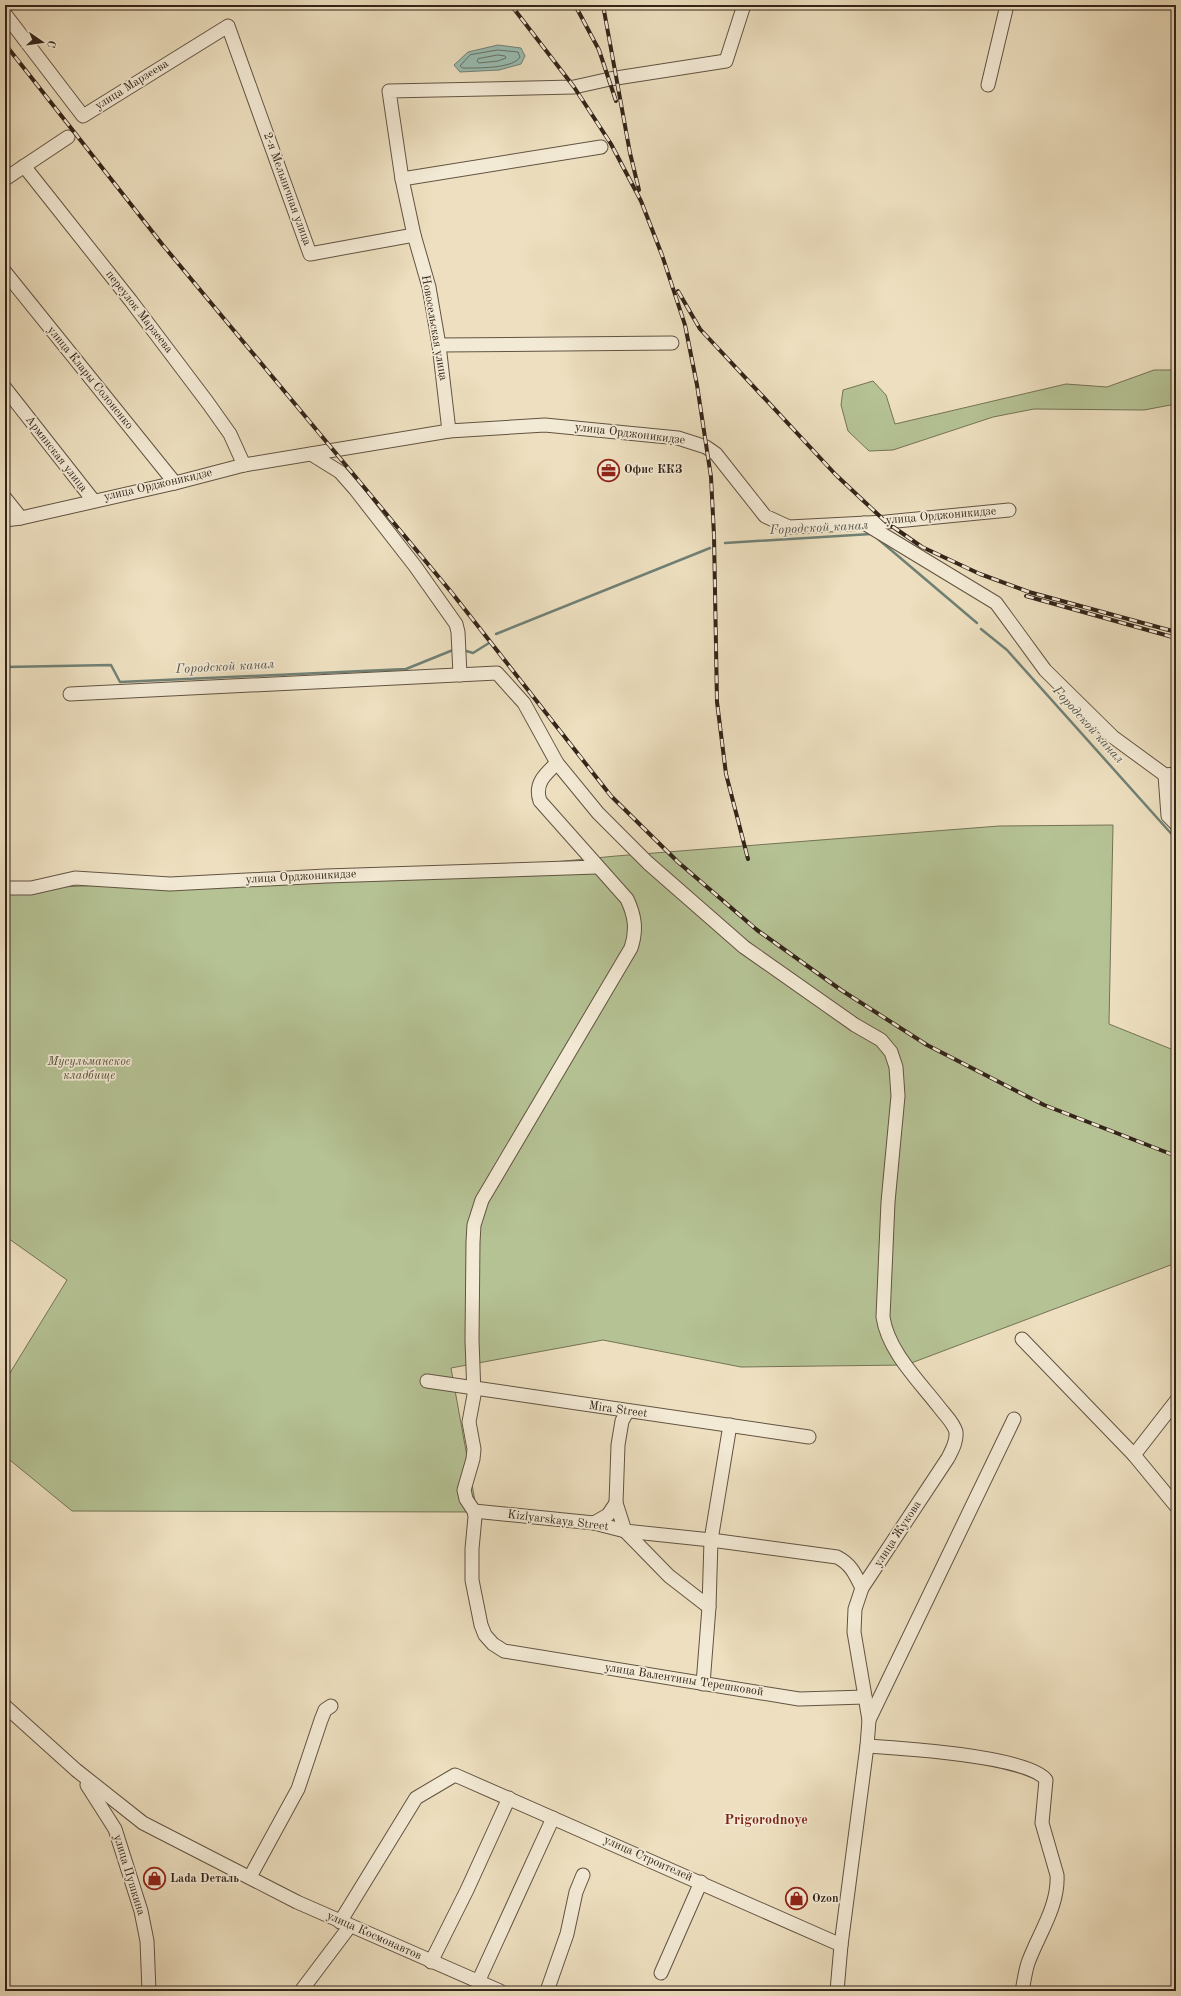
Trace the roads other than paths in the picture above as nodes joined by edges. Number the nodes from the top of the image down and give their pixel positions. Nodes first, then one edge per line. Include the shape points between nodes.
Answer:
1 (744, 5) edge
2 (1007, 5) edge
3 (5, 14) edge
4 (228, 26) joint
5 (988, 85) dead end
6 (68, 137) dead end
7 (600, 147) dead end
8 (24, 166) junction
9 (402, 178) junction
10 (5, 179) edge
11 (414, 235) junction
12 (5, 272) edge
13 (672, 343) dead end
14 (439, 345) junction
15 (5, 388) edge
16 (449, 431) junction
17 (312, 454) junction
18 (244, 465) junction
19 (175, 483) junction
20 (5, 498) edge
21 (93, 500) junction
22 (1009, 510) dead end
23 (21, 518) junction
24 (5, 520) edge
25 (864, 523) junction
26 (460, 675) junction
27 (70, 694) dead end
28 (557, 762) junction
29 (1170, 774) edge
30 (1176, 824) edge
31 (597, 867) junction
32 (5, 888) edge
33 (1022, 1339) dead end
34 (427, 1381) dead end
35 (474, 1388) junction
36 (1176, 1402) edge
37 (627, 1412) junction
38 (1014, 1419) dead end
39 (730, 1425) junction
40 (809, 1437) dead end
41 (1134, 1455) junction
42 (616, 1502) junction
43 (1176, 1506) edge
44 (474, 1511) junction
45 (594, 1524) junction
46 (625, 1531) junction
47 (710, 1540) junction
48 (862, 1588) junction
49 (709, 1607) junction
50 (703, 1684) junction
51 (865, 1697) junction
52 (5, 1706) edge
53 (331, 1706) dead end
54 (869, 1720) junction
55 (867, 1746) junction
56 (76, 1770) junction
57 (509, 1798) junction
58 (553, 1818) junction
59 (143, 1823) joint
60 (583, 1875) dead end
61 (250, 1878) junction
62 (701, 1882) junction
63 (345, 1924) junction
64 (841, 1945) junction
65 (431, 1962) junction
66 (660, 1973) dead end
67 (478, 1982) junction
68 (150, 1991) edge
69 (301, 1991) edge
70 (500, 1991) edge
71 (547, 1991) edge
72 (837, 1991) edge
73 (1022, 1991) edge

1 - 9 street, Новосельская улица via 726,61 574,87 389,91
2 - 5 street
3 - 4 street, улица Марзеева via 83,116
4 - 11 street, 2-я Мельничная улица via 310,254
6 - 8 street
7 - 9 street
8 - 10 street
8 - 18 street, переулок Марзеева via 208,403 230,434
9 - 11 street, Новосельская улица
11 - 14 street, Новосельская улица via 429,287
12 - 19 street, улица Клары Солоненко
13 - 14 street
14 - 16 street, Новосельская улица
15 - 21 street, Армянская улица
16 - 17 street, улица Орджоникидзе
16 - 25 street, улица Орджоникидзе via 546,425 678,438 706,447 716,454 765,516 789,527
17 - 18 street, улица Орджоникидзе
17 - 26 street via 340,472 415,566 456,624
18 - 19 street, улица Орджоникидзе
19 - 21 street, улица Орджоникидзе
20 - 23 street
21 - 23 street, улица Орджоникидзе
22 - 25 street, улица Орджоникидзе
23 - 24 street, улица Орджоникидзе
25 - 29 street via 996,603 1051,675 1113,737
26 - 27 street
26 - 28 street via 497,673 524,703
28 - 31 street via 539,784 540,802
28 - 48 street, улица Жукова via 598,813 648,862 744,947 855,1025 881,1040 891,1052 896,1067 898,1096 888,1202 883,1317 885,1329 908,1368 953,1425 956,1439 948,1458
29 - 30 street via 1168,816
31 - 32 street, улица Орджоникидзе via 170,884 75,878 31,888
31 - 35 street via 627,899 636,926 635,937 631,948 482,1200 474,1225 473,1242
33 - 41 street
34 - 35 street, Mira Street
35 - 37 street, Mira Street
35 - 44 street via 469,1422 474,1448 473,1459 464,1490 466,1499
36 - 41 street
37 - 39 street, Mira Street
37 - 42 street via 622,1421 618,1445
38 - 54 street, улица Жукова
39 - 40 street, Mira Street
39 - 47 street
41 - 43 street
42 - 45 street via 608,1515
42 - 46 street
44 - 45 street, Kizlyarskaya Street
44 - 50 street, улица Валентины Терешковой via 473,1587 481,1625 493,1644 504,1651
45 - 46 street, Kizlyarskaya Street
46 - 47 street
46 - 49 street, Kizlyarskaya Street via 669,1576
47 - 48 street via 837,1557 853,1570
47 - 49 street
48 - 51 street, улица Жукова via 855,1610 854,1632
49 - 50 street
50 - 51 street, улица Валентины Терешковой via 799,1700
51 - 54 street, улица Жукова
52 - 56 street, улица Пушкина
53 - 61 street via 325,1710 321,1720 298,1789
54 - 55 street, улица Жукова
55 - 64 street, улица Жукова
55 - 73 street via 961,1755 1015,1764 1043,1776 1046,1784 1042,1824 1057,1875 1057,1884 1054,1901 1027,1965
56 - 59 street, улица Пушкина
56 - 68 street, улица Пушкина via 97,1798 115,1829 142,1911
57 - 58 street, улица Строителей
57 - 63 street, улица Строителей via 455,1775 416,1798
57 - 65 street
58 - 62 street, улица Строителей
58 - 67 street
59 - 61 street, улица Космонавтов
60 - 71 street via 576,1892 567,1934
61 - 63 street, улица Космонавтов
62 - 64 street, улица Строителей
62 - 66 street
63 - 65 street, улица Космонавтов
63 - 69 street
64 - 72 street, улица Жукова
65 - 67 street, улица Космонавтов
67 - 70 street, улица Космонавтов

